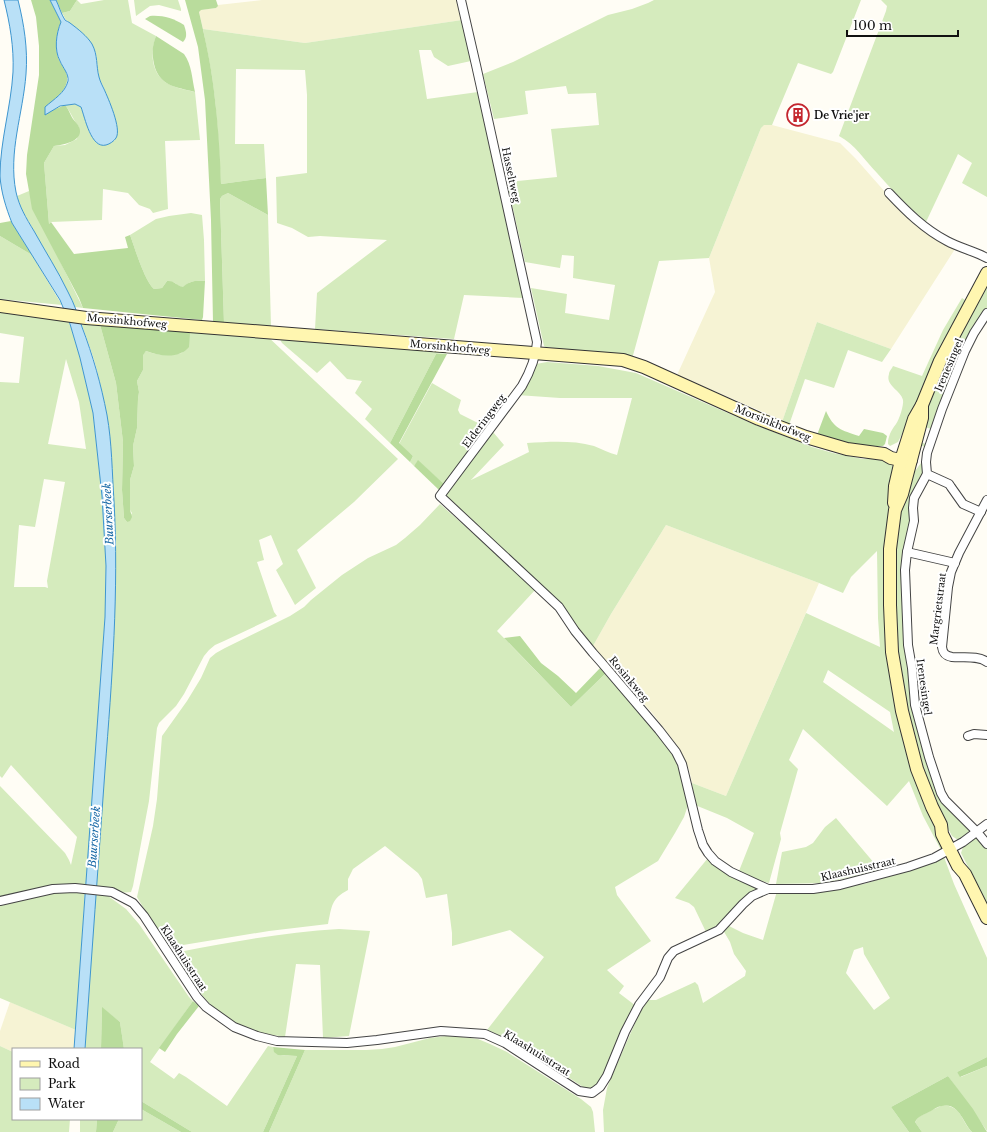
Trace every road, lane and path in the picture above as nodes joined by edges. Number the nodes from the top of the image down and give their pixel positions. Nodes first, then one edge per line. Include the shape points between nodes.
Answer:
1 (461, 0) edge
2 (889, 193) dead end
3 (987, 258) edge
4 (987, 273) edge
5 (987, 284) edge
6 (974, 300) junction
7 (0, 306) edge
8 (987, 313) edge
9 (536, 354) junction
10 (905, 458) junction
11 (927, 474) junction
12 (440, 496) joint
13 (987, 500) edge
14 (981, 512) junction
15 (907, 552) junction
16 (954, 564) junction
17 (987, 662) edge
18 (987, 735) edge
19 (968, 736) dead end
20 (987, 824) edge
21 (978, 832) junction
22 (987, 844) edge
23 (952, 848) junction
24 (768, 889) junction
25 (0, 901) edge
26 (987, 918) edge

1 - 9 street, Hasseltweg via 538,342
2 - 3 street via 902,208 935,234
4 - 6 street
5 - 6 street
6 - 10 street via 940,361 922,404 922,418
7 - 9 street, Morsinkhofweg via 82,318
8 - 11 street, Irenesingel via 974,333 942,409 927,453
9 - 10 street, Morsinkhofweg via 623,360 806,437 847,449 884,454 891,452
9 - 12 street, Elderingweg via 522,386
10 - 23 street via 902,494 895,510 890,549 892,652 902,711 918,768 941,825 942,834
11 - 14 street via 949,484 963,504
11 - 15 street, Irenesingel via 914,498 914,522
12 - 24 street, Rosinkweg via 559,607 575,631 676,752 682,764 698,830 708,853 731,872
13 - 14 street, Margrietstraat
14 - 16 street, Margrietstraat
15 - 16 street
15 - 21 street, Irenesingel via 905,570 908,645 915,705 941,793
16 - 17 street, Margrietstraat via 947,595 942,651 952,657 979,658
18 - 19 street
20 - 21 street, Klaashuisstraat
21 - 22 street, Irenesingel
21 - 23 street, Klaashuisstraat
23 - 24 street, Klaashuisstraat via 934,858 908,867 840,885 813,889
23 - 26 street via 958,866 965,874
24 - 25 street, Klaashuisstraat via 752,896 719,930 674,951 660,977 639,1005 604,1082 592,1093 579,1091 486,1034 442,1031 377,1040 315,1043 277,1041 257,1036 234,1027 206,1007 133,903 112,892 75,888 53,889

